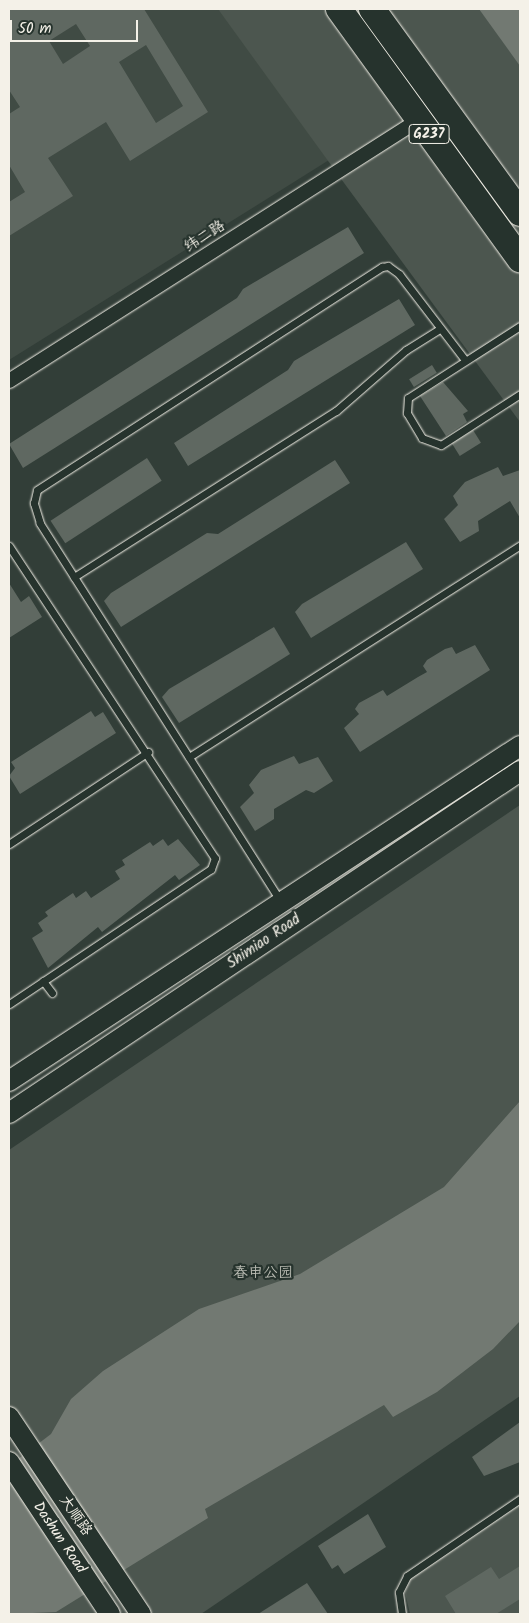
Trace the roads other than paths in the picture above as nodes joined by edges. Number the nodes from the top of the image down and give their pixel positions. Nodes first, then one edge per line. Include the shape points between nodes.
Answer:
1 (339, 9) edge
2 (372, 9) edge
3 (418, 120) junction
4 (520, 213) edge
5 (520, 259) edge
6 (520, 326) edge
7 (440, 329) junction
8 (465, 360) junction
9 (9, 381) edge
10 (520, 394) edge
11 (520, 545) edge
12 (9, 546) edge
13 (74, 577) junction
14 (520, 746) edge
15 (148, 752) junction
16 (189, 757) junction
17 (520, 771) edge
18 (9, 844) edge
19 (276, 894) dead end
20 (43, 981) junction
21 (52, 993) dead end
22 (9, 1004) edge
23 (9, 1081) edge
24 (9, 1113) edge
25 (9, 1417) edge
26 (9, 1462) edge
27 (520, 1499) edge
28 (110, 1614) edge
29 (141, 1614) edge
30 (402, 1614) edge

1 - 3 highway, G237
2 - 4 highway, G237
3 - 5 highway, G237
3 - 9 street, 纬二路
6 - 8 lane
7 - 8 lane
7 - 13 lane via 406,350 336,411
7 - 13 lane via 399,274 388,266 382,267 37,490 34,503 40,523
8 - 10 lane via 408,398 408,413 422,438 441,445
11 - 16 lane
12 - 15 lane
13 - 16 lane
14 - 23 street, Shimiao Road
15 - 18 lane
15 - 20 lane via 211,848 215,858 211,869
16 - 19 lane
17 - 24 street, Shimiao Road
20 - 21 lane
20 - 22 lane
25 - 29 street, 大顺路
26 - 28 street, Dashun Road
27 - 30 lane via 407,1576 399,1592

